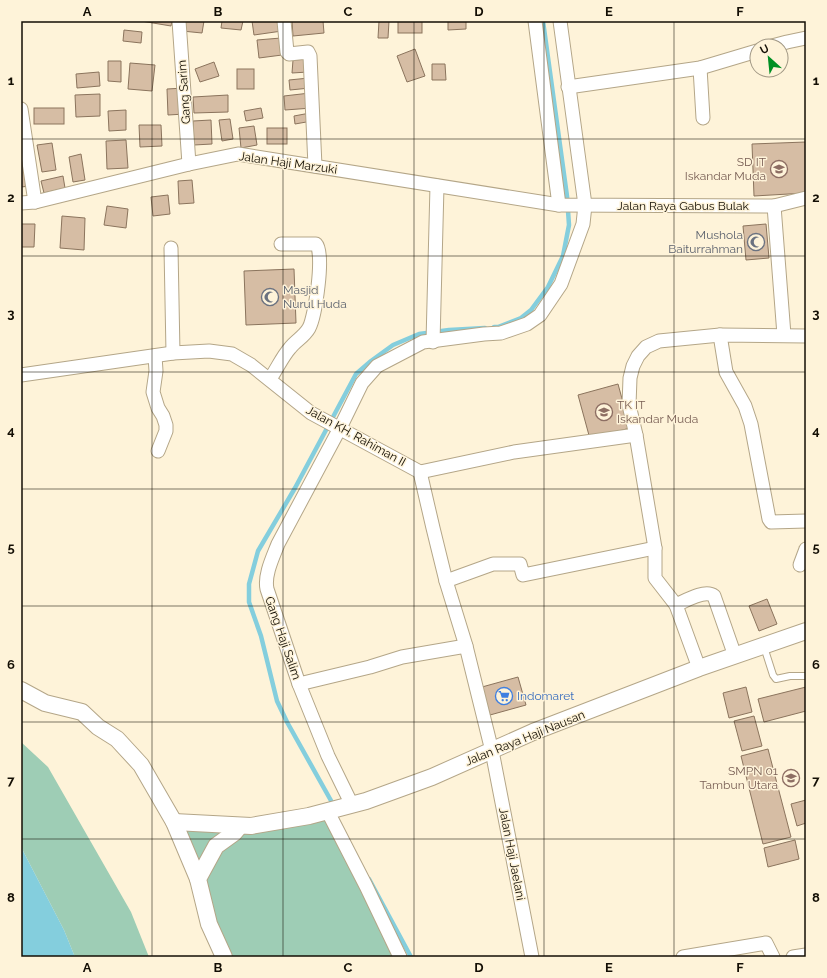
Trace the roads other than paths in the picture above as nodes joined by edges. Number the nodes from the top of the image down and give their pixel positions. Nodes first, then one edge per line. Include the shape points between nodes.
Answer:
1 (180, 21) edge
2 (284, 21) edge
3 (535, 21) edge
4 (560, 21) edge
5 (806, 38) edge
6 (789, 42) edge
7 (749, 53) edge
8 (700, 68) junction
9 (568, 87) junction
10 (21, 109) edge
11 (703, 118) dead end
12 (189, 164) junction
13 (315, 166) junction
14 (437, 186) junction
15 (806, 198) edge
16 (35, 202) junction
17 (21, 203) edge
18 (585, 205) junction
19 (558, 206) junction
20 (774, 206) junction
21 (281, 244) dead end
22 (171, 248) dead end
23 (720, 335) junction
24 (784, 335) junction
25 (806, 336) edge
26 (433, 342) junction
27 (173, 353) junction
28 (155, 356) junction
29 (21, 375) edge
30 (270, 379) junction
31 (340, 428) junction
32 (636, 435) junction
33 (158, 451) dead end
34 (420, 472) junction
35 (806, 521) edge
36 (655, 548) junction
37 (806, 549) edge
38 (800, 565) dead end
39 (446, 581) junction
40 (676, 605) junction
41 (806, 631) edge
42 (466, 646) junction
43 (764, 646) junction
44 (735, 656) junction
45 (699, 668) junction
46 (806, 676) edge
47 (299, 684) junction
48 (21, 690) edge
49 (492, 751) junction
50 (352, 805) junction
51 (328, 812) junction
52 (174, 822) junction
53 (240, 826) junction
54 (200, 874) junction
55 (806, 955) edge
56 (691, 956) edge
57 (224, 957) edge
58 (400, 957) edge
59 (532, 957) edge
60 (772, 957) edge
61 (793, 957) edge

1 - 12 street, Gang Sarim
2 - 13 street via 287,52 308,52 310,56
3 - 19 street
4 - 9 street, Gang Haji Salim
5 - 6 street
7 - 8 street
8 - 9 street
8 - 11 street
9 - 18 street, Gang Haji Salim
10 - 16 street
12 - 13 street, Jalan Haji Marzuki via 238,154
12 - 16 street, Jalan Haji Marzuki
13 - 14 street, Jalan Haji Marzuki
14 - 19 street, Jalan Haji Marzuki
14 - 26 street
15 - 20 street, Jalan Raya Gabus Bulak
16 - 17 street, Jalan Haji Marzuki
18 - 19 street, Jalan Raya Gabus Bulak
18 - 20 street, Jalan Raya Gabus Bulak
18 - 26 street, Gang Haji Salim via 583,224 562,284 540,315 527,324 502,333
20 - 24 street
21 - 30 street via 316,244 320,249 320,266 317,300 310,326 290,347
22 - 27 street
23 - 24 street
23 - 32 street via 659,341 646,347 638,356 630,378 629,405
23 - 35 street via 726,372 745,406 751,424 768,519 778,523
24 - 25 street
26 - 31 street, Gang Haji Salim via 423,342 377,366 362,383
27 - 28 street, Jalan KH. Rahiman II
27 - 30 street, Jalan KH. Rahiman II via 209,351 232,354
28 - 29 street, Jalan KH. Rahiman II
28 - 33 street via 153,392 166,431
30 - 31 street, Jalan KH. Rahiman II via 311,413
31 - 34 street, Jalan KH. Rahiman II
31 - 47 street, Gang Haji Salim via 278,544 267,581 267,589
32 - 34 street via 514,452
32 - 36 street
34 - 39 street, Jalan KH. Rahiman II
36 - 39 street via 523,575 520,564 493,564
36 - 40 street via 655,578
37 - 38 street
39 - 42 street, Jalan KH. Rahiman II
40 - 44 street via 705,593 714,596
40 - 45 street
41 - 43 street, Jalan Raya Haji Nausan
42 - 47 street via 402,657
42 - 49 street, Jalan KH. Rahiman II
43 - 44 street, Jalan Raya Haji Nausan
43 - 46 lane via 776,679
44 - 45 street, Jalan Raya Haji Nausan
45 - 49 street, Jalan Raya Haji Nausan via 533,732
47 - 50 street, Gang Haji Salim via 328,756
48 - 52 street via 44,702 82,712 98,727 117,739 141,765
49 - 50 street, Jalan Raya Haji Nausan via 432,777
49 - 59 street, Jalan Haji Jaelani
50 - 51 street, Jalan Raya Haji Nausan
51 - 53 street, Jalan Raya Haji Nausan
51 - 58 street
52 - 53 street, Jalan Raya Haji Nausan
52 - 54 street
53 - 54 street via 234,834 216,846
54 - 57 street via 209,924
55 - 61 street
56 - 60 street via 766,943

